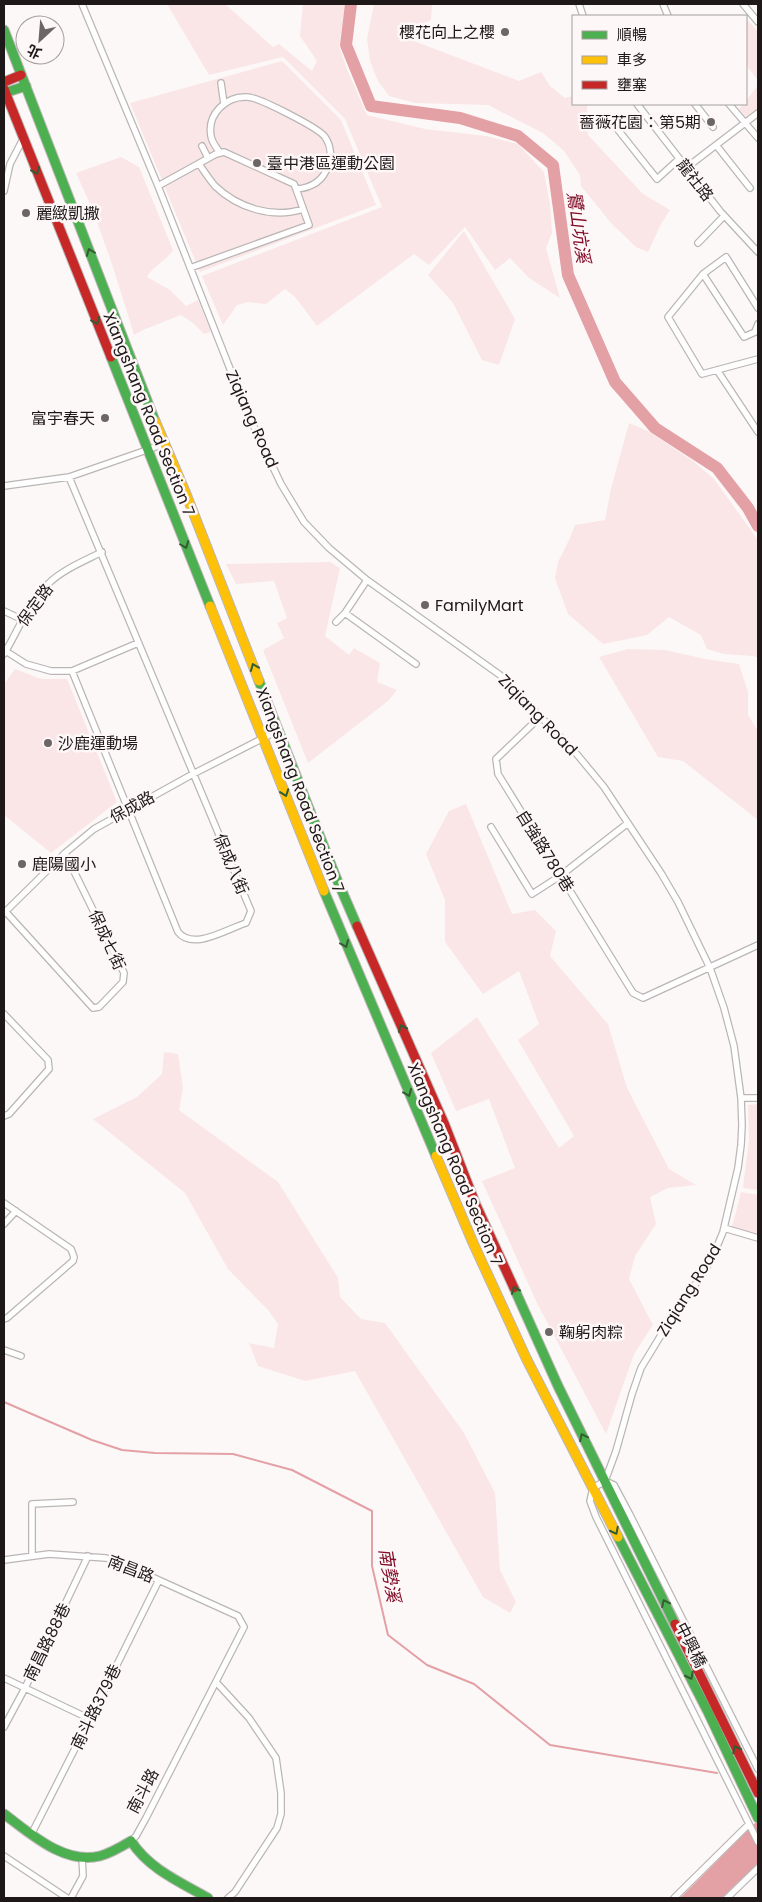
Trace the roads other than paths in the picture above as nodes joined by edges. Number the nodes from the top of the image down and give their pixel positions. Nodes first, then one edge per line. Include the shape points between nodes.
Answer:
1 (82, 4) edge
2 (744, 4) edge
3 (758, 22) edge
4 (4, 30) edge
5 (21, 75) junction
6 (4, 82) edge
7 (221, 83) dead end
8 (26, 86) junction
9 (4, 92) edge
10 (224, 104) junction
11 (638, 105) edge
12 (696, 105) edge
13 (730, 105) edge
14 (758, 113) edge
15 (745, 123) junction
16 (614, 126) dead end
17 (713, 127) dead end
18 (758, 138) edge
19 (23, 139) junction
20 (716, 145) junction
21 (202, 146) dead end
22 (220, 153) junction
23 (208, 158) junction
24 (679, 159) junction
25 (199, 164) junction
26 (686, 168) junction
27 (158, 186) junction
28 (750, 188) dead end
29 (296, 189) junction
30 (4, 191) edge
31 (303, 209) junction
32 (724, 216) junction
33 (698, 243) dead end
34 (758, 252) edge
35 (190, 268) junction
36 (703, 274) junction
37 (758, 308) edge
38 (758, 324) edge
39 (757, 332) edge
40 (758, 359) edge
41 (717, 370) junction
42 (758, 432) edge
43 (164, 444) junction
44 (149, 450) junction
45 (69, 477) junction
46 (4, 486) edge
47 (102, 552) junction
48 (367, 580) junction
49 (4, 611) edge
50 (345, 613) junction
51 (23, 620) junction
52 (336, 622) dead end
53 (138, 643) junction
54 (4, 651) edge
55 (416, 664) dead end
56 (72, 670) junction
57 (541, 716) junction
58 (279, 730) junction
59 (264, 738) junction
60 (193, 774) junction
61 (128, 809) junction
62 (628, 823) junction
63 (491, 827) dead end
64 (65, 853) junction
65 (560, 876) junction
66 (5, 912) edge
67 (758, 945) edge
68 (710, 968) junction
69 (4, 1014) edge
70 (741, 1098) junction
71 (758, 1098) edge
72 (4, 1116) edge
73 (4, 1203) edge
74 (16, 1211) junction
75 (4, 1224) edge
76 (724, 1228) junction
77 (758, 1238) edge
78 (4, 1319) edge
79 (4, 1350) edge
80 (21, 1356) dead end
81 (605, 1481) junction
82 (593, 1488) junction
83 (73, 1502) dead end
84 (32, 1556) junction
85 (88, 1556) junction
86 (4, 1560) edge
87 (159, 1580) junction
88 (244, 1627) joint
89 (4, 1678) edge
90 (216, 1682) junction
91 (25, 1688) junction
92 (90, 1719) junction
93 (4, 1728) edge
94 (758, 1769) edge
95 (758, 1793) edge
96 (4, 1814) edge
97 (758, 1818) edge
98 (749, 1824) junction
99 (32, 1833) junction
100 (131, 1841) junction
101 (758, 1842) edge
102 (4, 1856) edge
103 (82, 1857) junction
104 (758, 1868) edge
105 (67, 1898) edge
106 (71, 1898) edge
107 (208, 1898) edge
108 (228, 1898) edge
109 (674, 1898) edge
110 (728, 1898) edge

1 - 27 street, Ziqiang Road
2 - 3 street
4 - 5 main road, Xiangshang Road Section 7
5 - 6 main road
5 - 8 main road, Xiangshang Road Section 7
7 - 10 street
8 - 9 main road
43 -> 8 main road, Xiangshang Road Section 7
9 - 19 main road, Xiangshang Road Section 7
10 - 22 street via 211,125 211,137
10 - 29 street via 236,98 250,97 312,126 325,137 331,159 326,172 306,188
11 - 24 street, 龍社路
12 - 17 street
13 - 15 street
14 - 15 street
15 - 18 street
15 - 20 street
16 - 24 street via 657,179
19 - 30 street via 10,164
19 -> 44 main road, Xiangshang Road Section 7
20 - 26 street
20 - 28 street
21 - 23 street
22 - 23 street
22 - 29 street via 294,184
23 - 25 street
24 - 26 street, 龍社路
25 - 27 street
25 - 31 street via 217,187 248,206 273,214
26 - 32 street, 龍社路
27 - 35 street, Ziqiang Road
29 - 31 street
31 - 35 street via 309,225
32 - 33 street
32 - 34 street, 龍社路
35 - 48 street, Ziqiang Road via 247,412 281,484 304,522 328,548
36 - 37 street via 726,257
36 - 39 street via 744,337
36 - 41 street via 668,317 702,374
38 - 39 street
40 - 41 street
41 - 42 street
43 - 44 street
58 -> 43 main road, Xiangshang Road Section 7
44 - 45 street
44 -> 59 main road, Xiangshang Road Section 7
45 - 46 street
45 - 47 street, 保成八街
47 - 51 street, 保定路 via 68,569 48,584
47 - 53 street, 保成八街
48 - 50 street
48 - 57 street, Ziqiang Road via 497,673
49 - 51 street
50 - 52 street
50 - 55 street
51 - 54 street, 保定路
53 - 56 street
53 - 60 street, 保成八街
54 - 56 street via 26,664 51,671
56 - 61 street, 保成八街
57 - 62 street, Ziqiang Road via 604,787
57 - 65 street, 自強路780巷 via 496,759 496,767
58 - 59 street, 保成路
81 -> 58 main road, Xiangshang Road Section 7 via 476,1205 444,1123 335,875
59 - 60 street, 保成路
59 -> 82 main road, Xiangshang Road Section 7 via 304,846 474,1245 527,1360
60 - 61 street, 保成路
60 - 61 street, 保成八街 via 251,911 246,923 198,941 182,937
61 - 64 street, 保成路 via 94,828
62 - 65 street
62 - 68 street, Ziqiang Road via 662,873
63 - 65 street via 532,894
64 - 66 street, 保成路
64 - 66 street, 保成七街 via 124,972 123,982 99,1007 93,1008
65 - 68 street, 自強路780巷 via 633,993 643,998
67 - 68 street
68 - 70 street, Ziqiang Road via 734,1046
69 - 72 street via 48,1060 49,1068
70 - 71 street
70 - 76 street, Ziqiang Road via 741,1145
73 - 74 street
74 - 75 street
74 - 78 street via 71,1249 74,1257 73,1262
76 - 77 street
76 - 81 street, Ziqiang Road via 708,1264 641,1368
79 - 80 street
81 - 82 street
81 - 94 street via 614,1485 630,1515
95 -> 81 main road, 中興橋
82 -> 97 main road, 中興橋 via 708,1712
82 - 98 street via 590,1500 596,1518
83 - 84 street via 32,1504
84 - 85 street, 南昌路
84 - 86 street, 南昌路
85 - 87 street, 南昌路 via 112,1560
85 - 91 street, 南昌路88巷
87 - 88 street, 南昌路 via 238,1616
87 - 92 street, 南斗路379巷
88 - 90 street, 南斗路
89 - 91 street
90 - 100 street, 南斗路
90 - 108 street via 249,1718 276,1758 282,1793 277,1828
91 - 92 street
91 - 93 street, 南昌路88巷
92 - 99 street, 南斗路379巷
96 - 99 main road, 南斗路
98 - 101 street
98 - 109 street
99 - 103 main road, 南斗路 via 64,1852
100 - 103 main road, 南斗路 via 103,1855
100 - 107 main road via 146,1860
102 - 105 street
103 - 106 street via 82,1876
104 - 110 street

